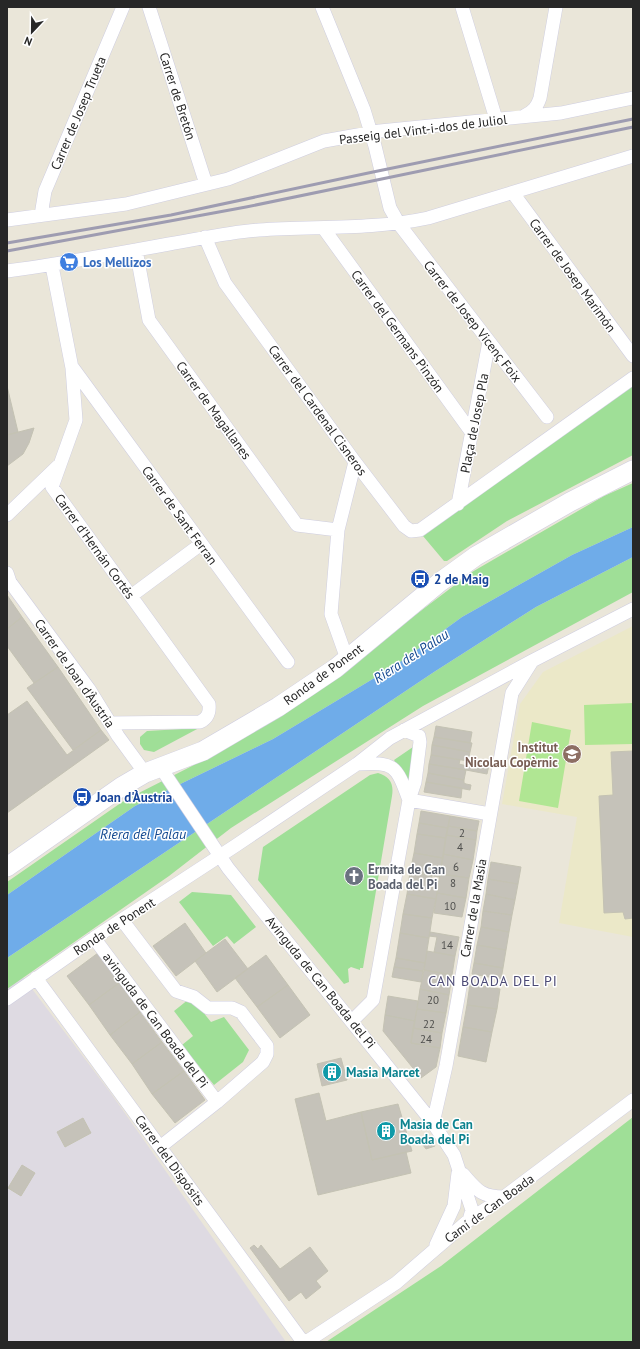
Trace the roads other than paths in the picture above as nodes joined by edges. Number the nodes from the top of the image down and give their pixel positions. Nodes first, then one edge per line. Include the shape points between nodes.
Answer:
1 (148, 7) edge
2 (322, 7) edge
3 (462, 7) edge
4 (556, 7) edge
5 (124, 9) edge
6 (633, 98) edge
7 (524, 116) junction
8 (496, 119) junction
9 (370, 133) junction
10 (633, 156) edge
11 (206, 184) junction
12 (513, 193) junction
13 (41, 215) junction
14 (7, 220) edge
15 (399, 224) junction
16 (324, 229) junction
17 (206, 237) junction
18 (136, 250) junction
19 (52, 266) junction
20 (7, 271) edge
21 (489, 342) junction
22 (633, 356) edge
23 (72, 368) junction
24 (633, 378) edge
25 (547, 417) dead end
26 (472, 433) junction
27 (355, 462) junction
28 (59, 465) junction
29 (633, 470) edge
30 (458, 504) junction
31 (7, 515) edge
32 (338, 530) junction
33 (202, 544) junction
34 (7, 572) edge
35 (131, 596) junction
36 (633, 610) edge
37 (347, 659) junction
38 (532, 661) junction
39 (288, 662) dead end
40 (502, 678) junction
41 (512, 693) junction
42 (111, 723) junction
43 (404, 730) junction
44 (390, 738) junction
45 (357, 764) junction
46 (392, 767) junction
47 (153, 771) junction
48 (409, 800) junction
49 (490, 814) junction
50 (219, 856) junction
51 (7, 867) edge
52 (122, 920) junction
53 (94, 938) junction
54 (36, 978) junction
55 (7, 999) edge
56 (352, 1021) junction
57 (633, 1100) edge
58 (217, 1102) junction
59 (433, 1123) junction
60 (160, 1147) junction
61 (459, 1169) junction
62 (504, 1197) junction
63 (454, 1206) junction
64 (469, 1220) junction
65 (436, 1248) junction
66 (303, 1342) edge
67 (306, 1342) edge

1 - 11 street, Carrer de Bretón
2 - 9 street, Carrer de Josep Vicenç Foix via 364,110
3 - 8 street
4 - 7 street via 540,98 534,110
5 - 13 street, Carrer de Josep Trueta via 45,191
6 - 7 street, Passeig del Vint-i-dos de Juliol via 582,110
7 - 8 street, Passeig del Vint-i-dos de Juliol
8 - 9 street, Passeig del Vint-i-dos de Juliol
9 - 11 street, Passeig del Vint-i-dos de Juliol via 324,141 256,169
9 - 15 street, Carrer de Josep Vicenç Foix via 390,208
10 - 12 street
11 - 13 street, Passeig del Vint-i-dos de Juliol via 126,204
12 - 15 street
12 - 22 street, Carrer de Josep Marimón
13 - 14 street, Passeig del Vint-i-dos de Juliol
15 - 16 street
15 - 21 street, Carrer de Josep Vicenç Foix
16 - 17 street via 259,230
16 - 26 street, Carrer del Germans Pinzón
17 - 18 street
17 - 27 street, Carrer del Cardenal Cisneros via 225,283
18 - 19 street
18 - 32 street, Carrer de Magallanes via 149,320 154,327 297,525
19 - 20 street
19 - 23 street, Carrer d'Hernán Cortés
21 - 25 street, Carrer de Josep Vicenç Foix
21 - 26 street, Plaça de Josep Pla
23 - 28 street, Carrer d'Hernán Cortés via 76,420
23 - 33 street, Carrer de Sant Ferran
24 - 30 street
26 - 30 street, Plaça de Josep Pla
27 - 30 street, Carrer del Cardenal Cisneros via 404,526 411,531 420,530
27 - 32 street
28 - 31 street
28 - 35 street, Carrer d'Hernán Cortés via 52,487
29 - 37 main road, Ronda de Ponent via 570,502 476,556 440,582
32 - 37 street via 332,614
33 - 35 street
33 - 39 street, Carrer de Sant Ferran
34 - 42 street, Carrer de Joan d'Àustria via 10,582
35 - 42 street, Carrer d'Hernán Cortés via 209,704 210,713 200,722
36 - 38 street, Ronda de Ponent
37 - 47 main road, Ronda de Ponent via 240,731 203,751
38 - 40 street, Ronda de Ponent
38 - 41 street, Carrer de la Masia
40 - 41 street via 507,680
40 - 43 street, Ronda de Ponent
41 - 49 street, Carrer de la Masia
42 - 47 street, Carrer de Joan d'Àustria
43 - 44 street, Ronda de Ponent
43 - 48 street via 419,736 420,742 415,782
44 - 45 street, Ronda de Ponent
44 - 46 street via 389,757
45 - 46 street via 382,762
45 - 50 street, Ronda de Ponent
46 - 48 street via 398,774
47 - 50 street via 173,786
47 - 51 main road, Ronda de Ponent via 121,787
48 - 49 street
48 - 56 street via 373,1000
49 - 59 street, Carrer de la Masia via 446,1066
50 - 52 street, Ronda de Ponent
50 - 56 street, Avinguda de Can Boada del Pi
52 - 53 street, Ronda de Ponent
52 - 58 street, Avinguda de Can Boada del Pi via 176,991 194,997 208,1008 232,1008 241,1012 267,1046 263,1062
53 - 54 street, Ronda de Ponent
53 - 58 street, avinguda de Can Boada del Pi
54 - 55 street, Ronda de Ponent
54 - 60 street, Carrer del Dispósits
56 - 59 street, Avinguda de Can Boada del Pi
57 - 62 street, Camí de Can Boada
58 - 60 street, Avinguda de Can Boada del Pi
59 - 61 street, Avinguda de Can Boada del Pi via 454,1155
60 - 66 street, Carrer del Dispósits
61 - 62 street via 480,1193 490,1197
61 - 63 street
61 - 64 street via 472,1210
62 - 64 street, Camí de Can Boada
63 - 64 street via 460,1218
63 - 65 street
64 - 65 street, Camí de Can Boada
65 - 67 street, Camí de Can Boada via 396,1283

